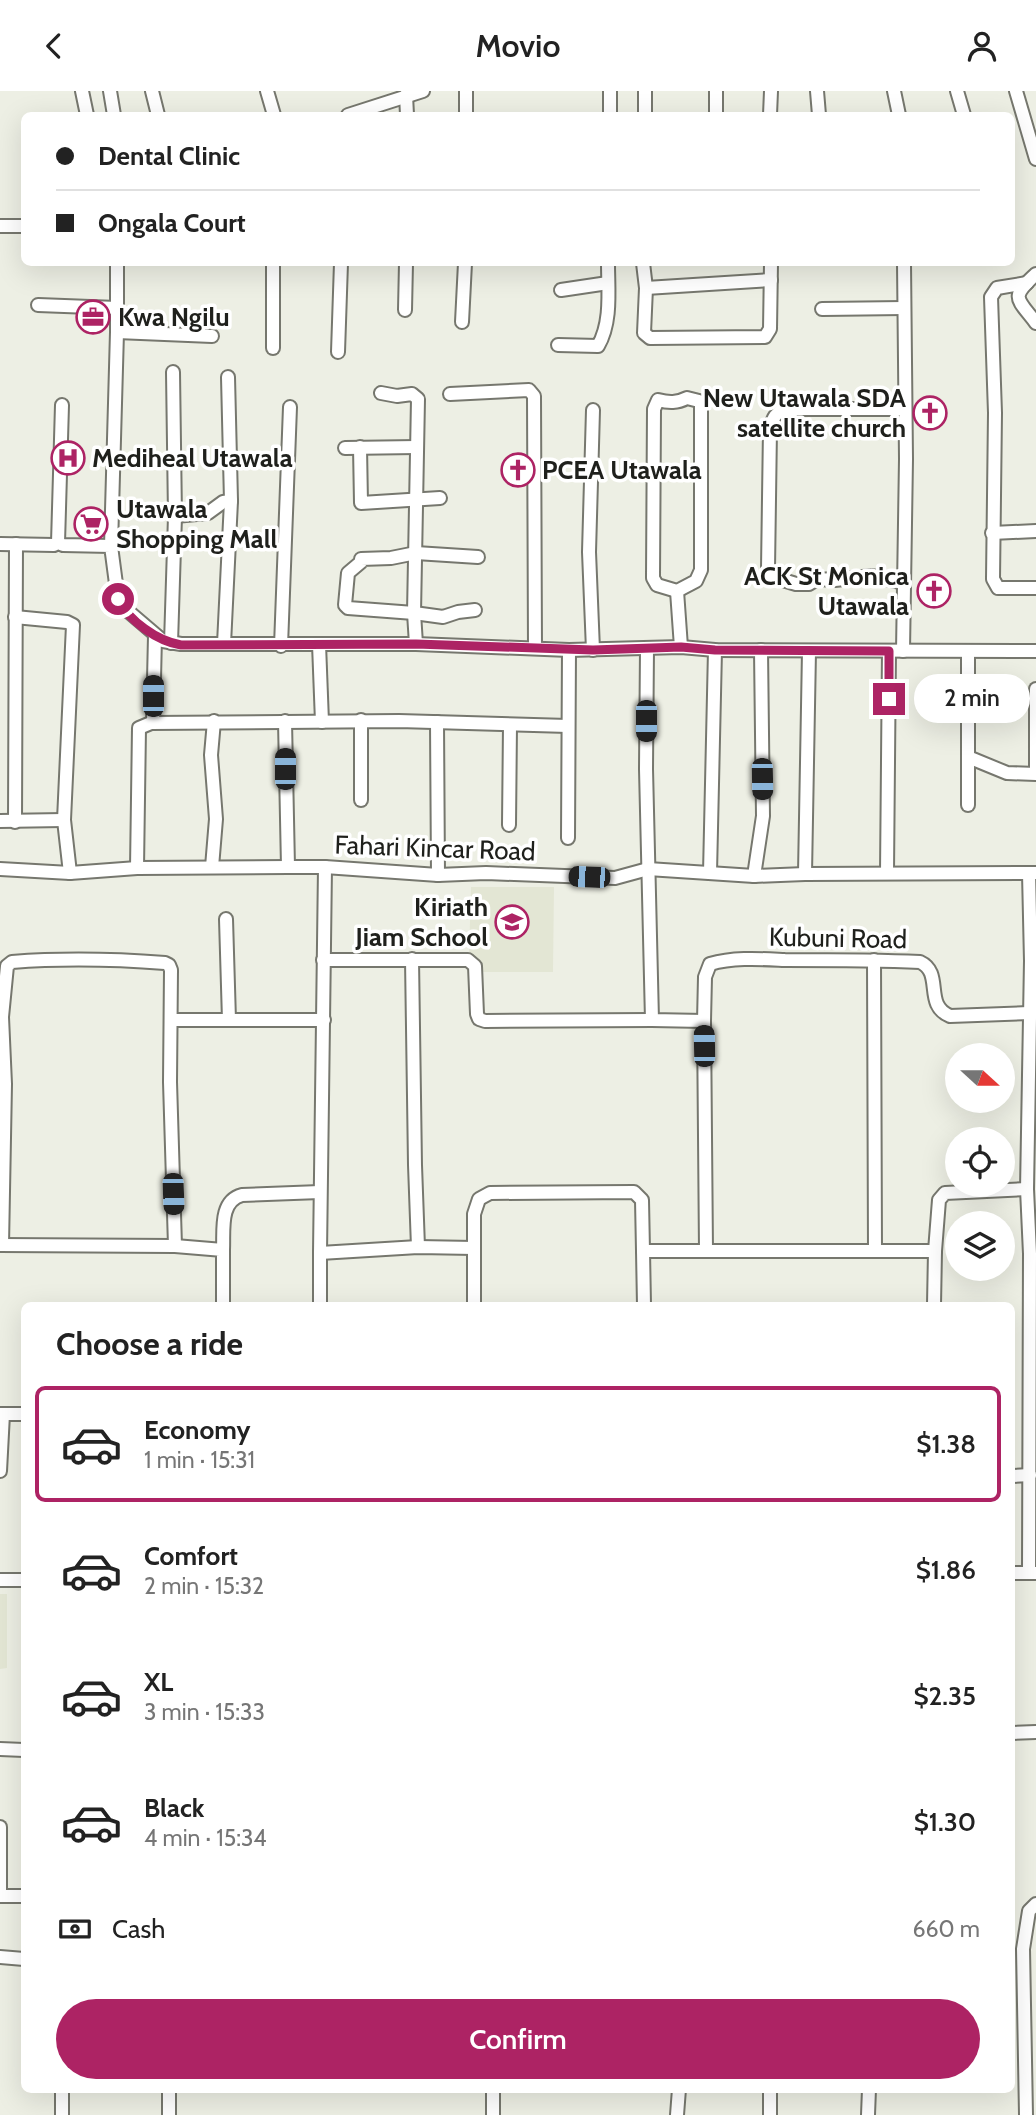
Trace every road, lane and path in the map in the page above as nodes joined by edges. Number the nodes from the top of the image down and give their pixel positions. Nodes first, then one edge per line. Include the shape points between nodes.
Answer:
1 (82, 91) edge
2 (110, 91) edge
3 (152, 91) edge
4 (267, 91) edge
5 (423, 91) edge
6 (466, 91) edge
7 (610, 91) edge
8 (645, 91) edge
9 (716, 91) edge
10 (771, 91) edge
11 (817, 91) edge
12 (894, 91) edge
13 (957, 91) edge
14 (1016, 91) edge
15 (406, 95) junction
16 (87, 112) edge
17 (114, 112) edge
18 (157, 112) edge
19 (273, 112) edge
20 (357, 112) edge
21 (407, 112) edge
22 (466, 112) edge
23 (610, 112) edge
24 (645, 112) edge
25 (716, 112) edge
26 (770, 112) edge
27 (819, 112) edge
28 (898, 112) edge
29 (963, 112) edge
30 (1036, 159) edge
31 (0, 226) edge
32 (21, 226) edge
33 (117, 266) edge
34 (273, 266) edge
35 (341, 266) edge
36 (406, 266) edge
37 (465, 266) edge
38 (608, 266) edge
39 (643, 266) edge
40 (771, 266) edge
41 (904, 266) edge
42 (1032, 279) edge
43 (771, 280) junction
44 (608, 283) junction
45 (646, 288) junction
46 (561, 290) dead end
47 (38, 305) dead end
48 (117, 308) junction
49 (904, 308) junction
50 (822, 309) dead end
51 (405, 310) dead end
52 (462, 322) dead end
53 (1036, 323) edge
54 (117, 331) junction
55 (212, 336) dead end
56 (558, 345) dead end
57 (273, 348) dead end
58 (338, 352) dead end
59 (173, 372) dead end
60 (228, 377) dead end
61 (381, 393) dead end
62 (450, 394) dead end
63 (62, 405) dead end
64 (290, 407) dead end
65 (905, 408) junction
66 (593, 410) dead end
67 (345, 447) dead end
68 (360, 447) junction
69 (417, 447) junction
70 (440, 498) dead end
71 (416, 499) junction
72 (232, 501) junction
73 (175, 516) junction
74 (1036, 531) edge
75 (992, 533) junction
76 (58, 543) junction
77 (0, 544) edge
78 (16, 544) junction
79 (111, 546) junction
80 (416, 552) junction
81 (478, 557) dead end
82 (904, 583) junction
83 (1036, 588) edge
84 (677, 591) junction
85 (475, 610) dead end
86 (414, 613) junction
87 (15, 617) junction
88 (155, 636) junction
89 (171, 643) junction
90 (224, 643) junction
91 (319, 644) junction
92 (416, 644) junction
93 (281, 646) junction
94 (681, 647) junction
95 (535, 648) junction
96 (647, 649) junction
97 (569, 650) junction
98 (593, 650) junction
99 (715, 650) junction
100 (761, 650) junction
101 (809, 650) junction
102 (904, 650) junction
103 (889, 651) junction
104 (968, 651) junction
105 (1036, 651) edge
106 (1036, 689) edge
107 (1036, 714) edge
108 (361, 720) junction
109 (214, 721) junction
110 (285, 721) junction
111 (322, 722) junction
112 (437, 722) junction
113 (153, 723) junction
114 (510, 725) junction
115 (568, 726) junction
116 (968, 757) junction
117 (0, 761) edge
118 (15, 761) junction
119 (1036, 773) edge
120 (361, 800) dead end
121 (968, 805) dead end
122 (64, 820) junction
123 (0, 821) edge
124 (15, 822) junction
125 (509, 825) dead end
126 (568, 838) dead end
127 (212, 867) junction
128 (288, 867) junction
129 (325, 867) junction
130 (137, 868) junction
131 (0, 869) edge
132 (649, 869) junction
133 (70, 873) junction
134 (709, 873) junction
135 (887, 873) junction
136 (1032, 873) edge
137 (805, 874) junction
138 (438, 875) junction
139 (754, 876) junction
140 (226, 919) dead end
141 (411, 959) junction
142 (323, 960) junction
143 (874, 960) junction
144 (1034, 961) edge
145 (1029, 1013) junction
146 (1, 1017) edge
147 (172, 1020) junction
148 (229, 1020) junction
149 (324, 1020) junction
150 (652, 1020) junction
151 (704, 1021) junction
152 (1027, 1189) junction
153 (320, 1192) junction
154 (1, 1245) edge
155 (175, 1246) junction
156 (418, 1247) junction
157 (474, 1248) junction
158 (223, 1250) junction
159 (643, 1251) junction
160 (706, 1251) junction
161 (875, 1251) junction
162 (935, 1251) junction
163 (320, 1253) junction
164 (1033, 1254) edge
165 (223, 1302) edge
166 (320, 1302) edge
167 (474, 1302) edge
168 (644, 1302) edge
169 (934, 1302) edge
170 (1, 1414) edge
171 (21, 1414) edge
172 (1033, 1419) edge
173 (0, 1471) edge
174 (1030, 1475) junction
175 (1015, 1476) edge
176 (1032, 1573) edge
177 (0, 1580) edge
178 (21, 1580) edge
179 (1015, 1733) edge
180 (1036, 1733) edge
181 (0, 1749) edge
182 (21, 1750) edge
183 (0, 1827) edge
184 (0, 1894) edge
185 (21, 1896) edge
186 (1036, 1904) edge
187 (1017, 1949) edge
188 (0, 1958) edge
189 (21, 1959) edge
190 (62, 2093) edge
191 (169, 2093) edge
192 (493, 2093) edge
193 (679, 2093) edge
194 (770, 2093) edge
195 (869, 2093) edge
196 (62, 2115) edge
197 (169, 2115) edge
198 (494, 2115) edge
199 (677, 2115) edge
200 (770, 2115) edge
201 (868, 2115) edge
202 (1026, 2115) edge

1 - 16 street
2 - 17 street
3 - 18 street
4 - 19 street
5 - 15 street
6 - 22 street
7 - 23 street
8 - 24 street
9 - 25 street
10 - 26 street
11 - 27 street
12 - 28 street
13 - 29 street
14 - 30 street
15 - 20 street
15 - 21 street
31 - 32 street
33 - 48 street
34 - 57 street
35 - 58 street
36 - 51 street
37 - 52 street
38 - 44 street
39 - 45 street
40 - 43 street
41 - 49 street
42 - 53 street via 1020,290 1018,300
42 - 75 street via 997,288 991,297 995,412
43 - 45 street
43 - 45 street via 770,329 761,338 650,338 644,333
44 - 46 street
44 - 56 street via 607,323 598,346
47 - 48 street
48 - 54 street
49 - 50 street
49 - 65 street
54 - 55 street
54 - 79 street
59 - 73 street
60 - 72 street
61 - 69 street via 418,399
62 - 95 street via 529,390 534,396
63 - 76 street
64 - 93 street
65 - 82 street
65 - 82 street via 787,409 774,416 768,569 773,577 796,585 872,576
66 - 98 street via 589,552
67 - 68 street
68 - 69 street
68 - 71 street via 361,503
69 - 71 street
70 - 71 street
71 - 80 street
72 - 73 street via 208,513
72 - 90 street
73 - 89 street
74 - 75 street
75 - 83 street via 995,585
76 - 78 street
76 - 79 street
77 - 78 street
78 - 87 street
79 - 88 street via 118,599
80 - 81 street
80 - 86 street
80 - 86 street via 361,559 348,573 345,605
82 - 102 street
84 - 84 street via 696,580 701,570 701,404 687,398 669,403 659,400 654,408 653,578 657,585
84 - 94 street
85 - 86 street via 443,617
86 - 92 street
87 - 118 street
87 - 122 street via 73,625
88 - 89 street
88 - 113 street
89 - 90 street
90 - 93 street
91 - 92 street
91 - 93 street
91 - 111 street
92 - 95 street
94 - 96 street
94 - 99 street
95 - 97 street
96 - 98 street
96 - 132 street
97 - 98 street
97 - 115 street
99 - 100 street
99 - 134 street
100 - 101 street
100 - 139 street via 762,816
101 - 103 street
101 - 137 street
102 - 103 street
102 - 104 street
103 - 135 street
104 - 105 street
104 - 116 street
106 - 107 street
107 - 119 street
108 - 111 street
108 - 112 street
108 - 120 street
109 - 110 street
109 - 113 street
109 - 127 street
110 - 111 street
110 - 128 street
112 - 114 street
112 - 138 street
113 - 130 street via 139,728
114 - 115 street
114 - 125 street
115 - 126 street
116 - 119 street via 1007,772
116 - 121 street
117 - 118 street
118 - 124 street
122 - 124 street
122 - 133 street
123 - 124 street
127 - 128 street, Fahari Kincar Road
127 - 130 street, Fahari Kincar Road
128 - 129 street, Fahari Kincar Road
129 - 138 street, Fahari Kincar Road
129 - 142 street
130 - 133 street, Fahari Kincar Road
131 - 133 street, Fahari Kincar Road
132 - 134 street, Fahari Kincar Road
132 - 138 street, Fahari Kincar Road via 615,878
132 - 150 street
134 - 139 street, Fahari Kincar Road
135 - 136 street, Fahari Kincar Road
135 - 137 street, Fahari Kincar Road
136 - 144 street
137 - 139 street, Fahari Kincar Road
140 - 148 street
141 - 142 street
141 - 150 street via 473,963 477,1014 485,1021
141 - 156 street
142 - 149 street
143 - 145 street, Kubuni Road via 926,965 936,1005 950,1016
143 - 151 street, Kubuni Road via 710,964 705,977
143 - 161 street
144 - 145 street
145 - 152 street
146 - 147 street via 7,966 67,958 169,965
146 - 154 street via 5,1084
147 - 148 street
147 - 155 street
148 - 149 street
149 - 153 street
150 - 151 street
151 - 160 street
152 - 162 street via 945,1193 939,1200
152 - 164 street
153 - 158 street via 234,1197 226,1208
153 - 163 street
154 - 155 street
155 - 158 street
156 - 157 street
156 - 163 street
157 - 159 street via 475,1206 490,1193 634,1192 642,1200
157 - 167 street
158 - 165 street
159 - 160 street
159 - 168 street
160 - 161 street
161 - 162 street
162 - 169 street
163 - 166 street
164 - 172 street
170 - 171 street
170 - 173 street
172 - 174 street
174 - 175 street
174 - 176 street
177 - 178 street
179 - 180 street
181 - 182 street
183 - 184 street
184 - 185 street
186 - 187 street via 1029,1911
187 - 202 street
188 - 189 street
190 - 196 street
191 - 197 street
192 - 198 street
193 - 199 street
194 - 200 street
195 - 201 street

